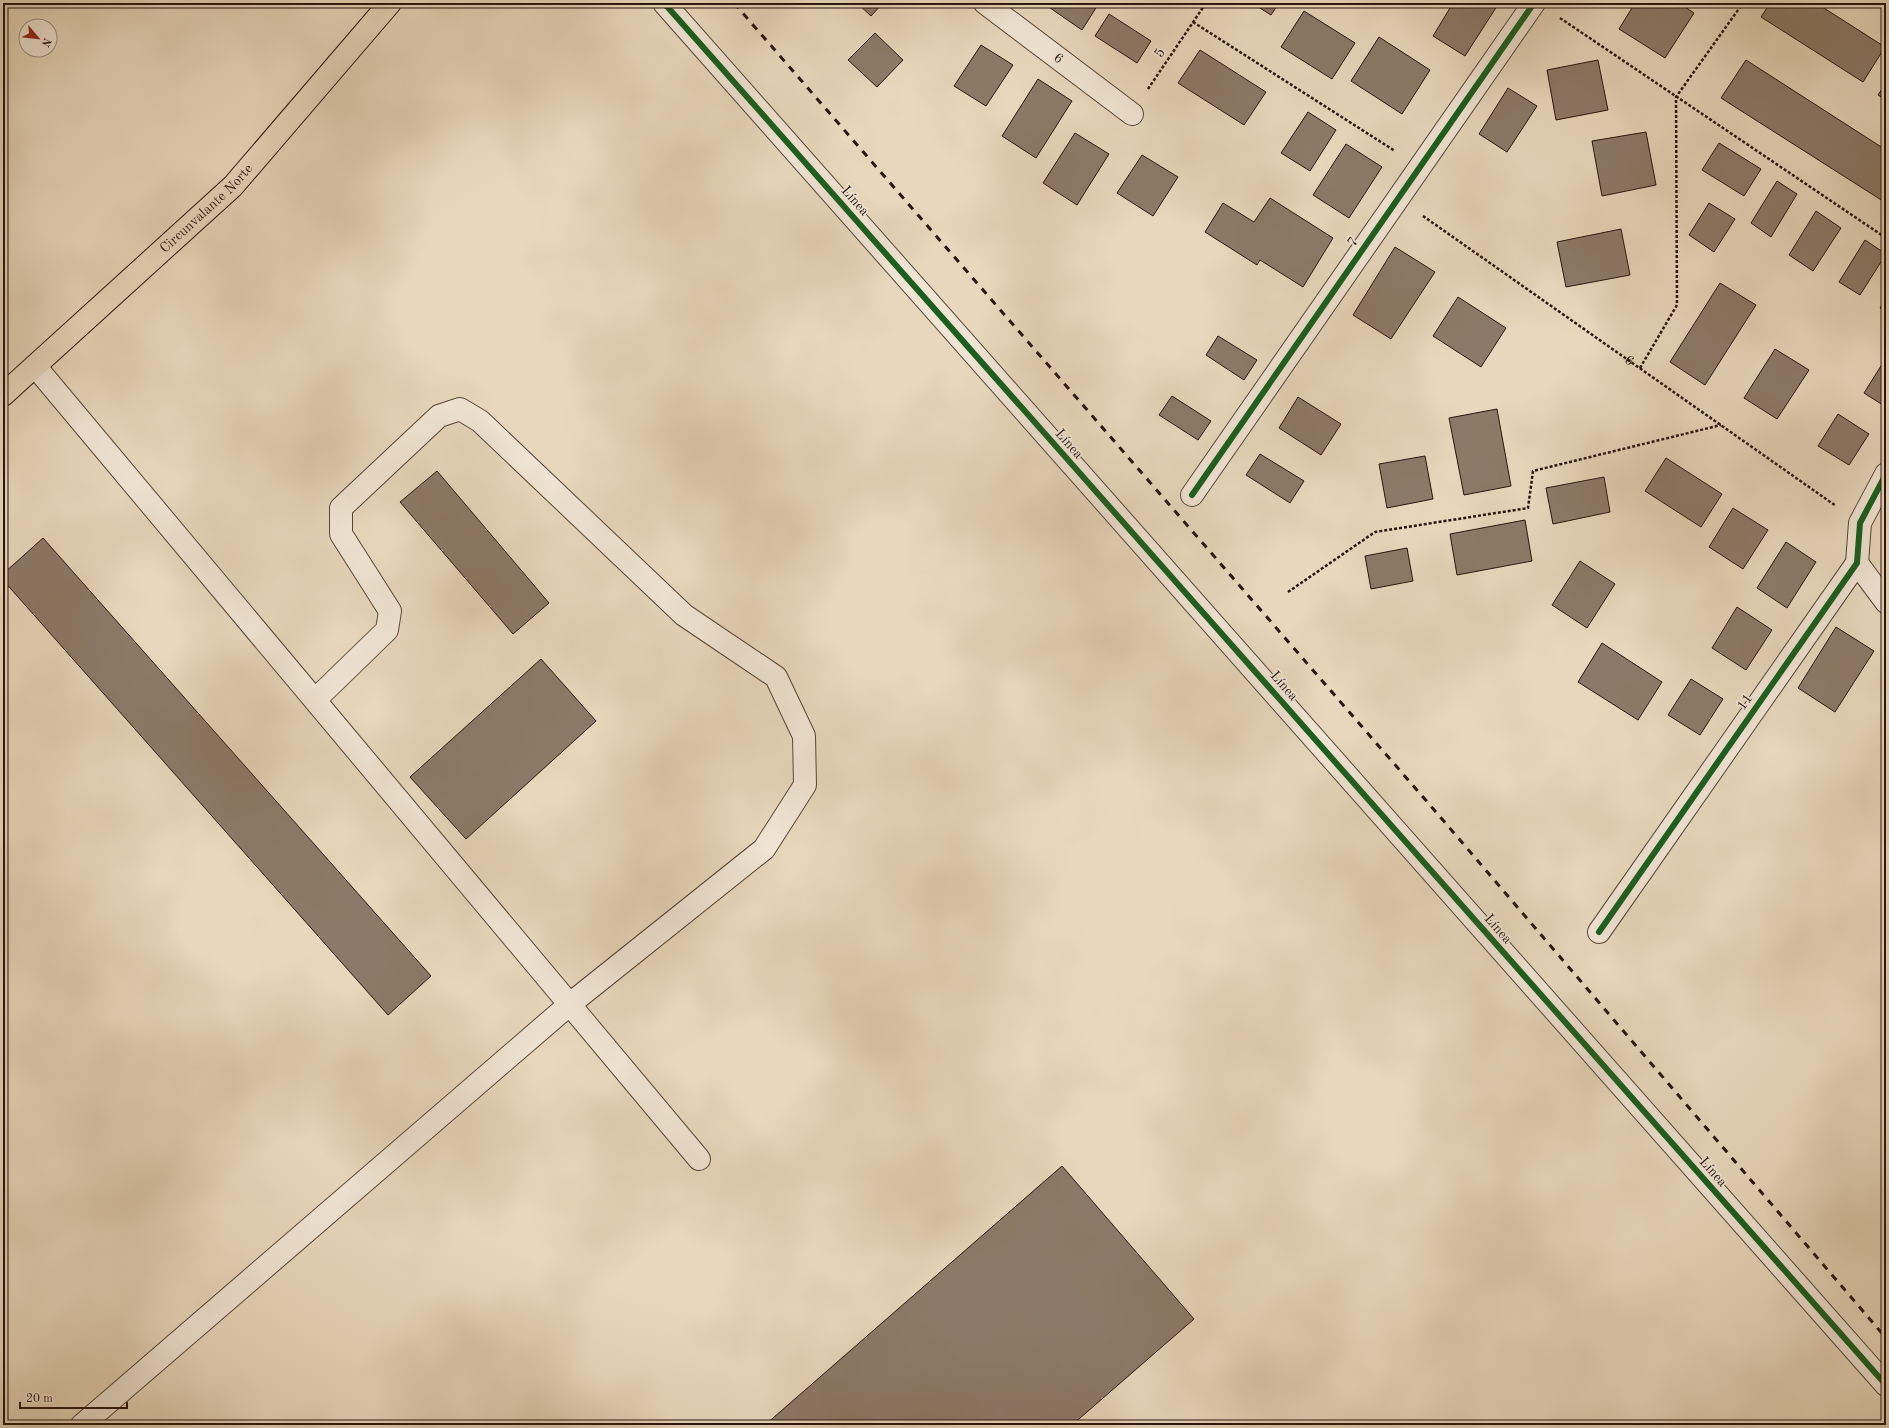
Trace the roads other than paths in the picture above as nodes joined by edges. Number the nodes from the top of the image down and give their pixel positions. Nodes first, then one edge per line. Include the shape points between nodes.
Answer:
1 (390, 3) edge
2 (664, 3) edge
3 (985, 3) edge
4 (1534, 3) edge
5 (1132, 114) road end
6 (35, 366) junction
7 (3, 395) edge
8 (1886, 474) edge
9 (1192, 495) dead end
10 (1857, 563) junction
11 (1886, 602) edge
12 (315, 700) junction
13 (1598, 932) dead end
14 (570, 1004) junction
15 (700, 1159) dead end
16 (1886, 1385) edge
17 (82, 1425) edge

1 - 6 main road, Circunvalante Norte via 233,186
2 - 16 street, Línea
3 - 5 street, 6
4 - 9 street, 7
6 - 7 main road, Circunvalante Norte
6 - 12 street
8 - 10 street via 1860,523
10 - 11 street
10 - 13 street, 11
12 - 14 street
12 - 14 street via 387,630 390,611 341,534 341,508 439,416 460,409 480,422 684,615 776,677 804,736 805,785 764,849
14 - 15 street
14 - 17 street

